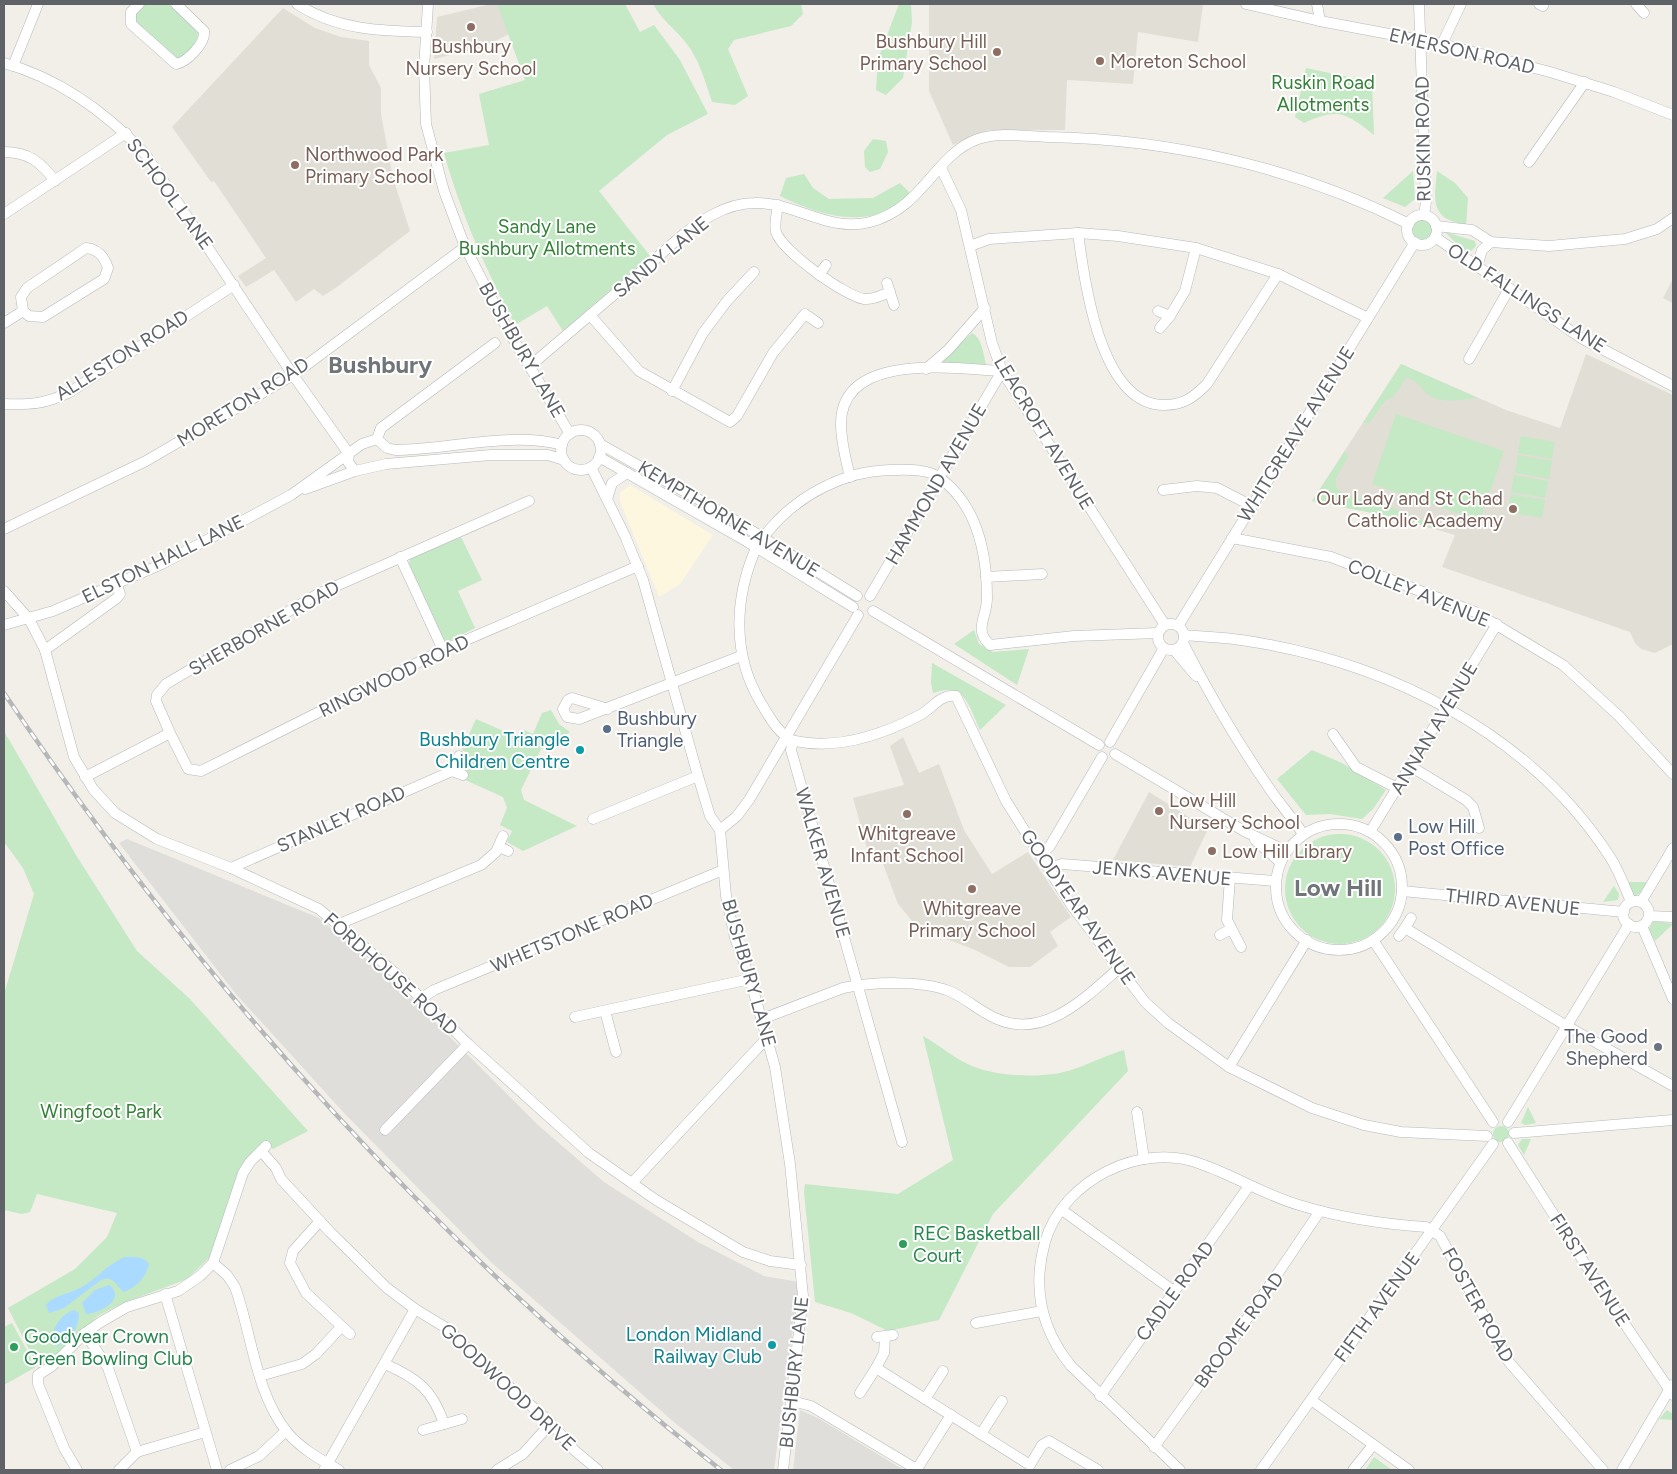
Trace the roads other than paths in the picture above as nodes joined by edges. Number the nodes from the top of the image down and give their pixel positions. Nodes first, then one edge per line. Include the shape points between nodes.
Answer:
1 (38, 4) edge
2 (139, 4) edge
3 (297, 4) edge
4 (428, 4) edge
5 (1246, 4) edge
6 (1317, 4) edge
7 (1419, 4) edge
8 (1460, 4) edge
9 (1636, 4) edge
10 (182, 6) edge
11 (1644, 13) dead end
12 (1320, 21) junction
13 (427, 32) junction
14 (1421, 40) junction
15 (1442, 44) junction
16 (8, 65) edge
17 (1584, 82) junction
18 (1673, 115) edge
19 (126, 133) junction
20 (4, 152) edge
21 (1529, 162) dead end
22 (941, 168) junction
23 (55, 181) junction
24 (778, 205) junction
25 (4, 214) edge
26 (1424, 215) junction
27 (1673, 218) edge
28 (1408, 224) junction
29 (1436, 226) junction
30 (1078, 233) junction
31 (1435, 237) junction
32 (1415, 242) junction
33 (1491, 242) junction
34 (970, 246) junction
35 (465, 247) junction
36 (1196, 248) junction
37 (826, 265) dead end
38 (1477, 267) junction
39 (754, 272) dead end
40 (819, 274) junction
41 (1278, 274) junction
42 (234, 285) junction
43 (1509, 289) junction
44 (894, 305) dead end
45 (985, 308) junction
46 (23, 311) junction
47 (1158, 311) dead end
48 (590, 315) junction
49 (1170, 316) junction
50 (1368, 318) junction
51 (4, 323) edge
52 (818, 323) dead end
53 (1160, 328) dead end
54 (494, 343) dead end
55 (1470, 360) dead end
56 (530, 366) junction
57 (926, 369) junction
58 (1002, 371) junction
59 (293, 374) junction
60 (1673, 386) edge
61 (672, 391) junction
62 (4, 404) edge
63 (570, 434) junction
64 (378, 439) junction
65 (600, 444) junction
66 (562, 445) junction
67 (387, 448) junction
68 (349, 454) junction
69 (599, 457) junction
70 (564, 460) junction
71 (386, 464) junction
72 (590, 467) junction
73 (355, 471) junction
74 (627, 473) junction
75 (850, 477) junction
76 (938, 477) junction
77 (1163, 490) dead end
78 (290, 495) junction
79 (607, 499) junction
80 (529, 501) dead end
81 (1252, 506) junction
82 (4, 529) edge
83 (763, 537) junction
84 (1232, 538) junction
85 (756, 547) junction
86 (400, 557) junction
87 (638, 566) junction
88 (1042, 574) dead end
89 (986, 577) junction
90 (117, 586) junction
91 (4, 591) edge
92 (857, 596) junction
93 (870, 596) junction
94 (855, 611) junction
95 (872, 611) junction
96 (29, 619) junction
97 (1497, 624) junction
98 (4, 625) edge
99 (1178, 626) junction
100 (1161, 629) junction
101 (1184, 639) junction
102 (1164, 648) junction
103 (45, 650) junction
104 (443, 650) junction
105 (1174, 650) junction
106 (741, 656) junction
107 (671, 682) junction
108 (1206, 688) junction
109 (1446, 707) junction
110 (608, 709) dead end
111 (170, 733) junction
112 (1333, 734) dead end
113 (790, 739) junction
114 (1110, 742) junction
115 (1099, 745) junction
116 (1115, 754) junction
117 (459, 756) dead end
118 (1102, 757) junction
119 (1410, 766) junction
120 (452, 771) junction
121 (1673, 774) edge
122 (463, 775) dead end
123 (698, 776) junction
124 (85, 777) junction
125 (1397, 788) junction
126 (593, 819) dead end
127 (1479, 828) dead end
128 (720, 830) junction
129 (1244, 831) junction
130 (1370, 832) junction
131 (1303, 834) junction
132 (504, 836) dead end
133 (1050, 846) junction
134 (1673, 848) edge
135 (1286, 851) junction
136 (1041, 854) junction
137 (1280, 862) junction
138 (1062, 864) junction
139 (231, 868) junction
140 (1049, 868) junction
141 (723, 870) junction
142 (1230, 878) junction
143 (1276, 881) junction
144 (1402, 891) junction
145 (1636, 902) junction
146 (1624, 912) junction
147 (1649, 916) junction
148 (1673, 917) edge
149 (1411, 918) dead end
150 (339, 924) junction
151 (1629, 924) junction
152 (1642, 926) junction
153 (1231, 929) junction
154 (1220, 935) dead end
155 (1307, 940) junction
156 (1373, 940) junction
157 (1241, 948) dead end
158 (1118, 969) junction
159 (750, 979) junction
160 (857, 986) junction
161 (422, 998) junction
162 (1673, 999) edge
163 (605, 1011) junction
164 (575, 1017) dead end
165 (762, 1020) junction
166 (1565, 1026) junction
167 (767, 1038) junction
168 (468, 1044) junction
169 (616, 1052) dead end
170 (1229, 1067) junction
171 (1673, 1086) edge
172 (1136, 1112) dead end
173 (1673, 1120) edge
174 (1493, 1122) junction
175 (1508, 1122) junction
176 (385, 1130) dead end
177 (1514, 1133) junction
178 (1490, 1140) junction
179 (902, 1142) dead end
180 (1508, 1143) junction
181 (1144, 1159) junction
182 (632, 1183) junction
183 (1249, 1186) junction
184 (1062, 1210) junction
185 (1320, 1211) junction
186 (320, 1221) junction
187 (1432, 1230) junction
188 (213, 1263) junction
189 (801, 1265) junction
190 (1175, 1292) junction
191 (165, 1294) junction
192 (415, 1309) junction
193 (1042, 1311) junction
194 (976, 1323) dead end
195 (341, 1326) junction
196 (85, 1333) junction
197 (350, 1334) dead end
198 (885, 1336) dead end
199 (385, 1364) junction
200 (876, 1368) junction
201 (943, 1371) dead end
202 (260, 1376) junction
203 (1672, 1389) edge
204 (860, 1393) dead end
205 (1100, 1396) junction
206 (925, 1399) junction
207 (1311, 1400) junction
208 (792, 1401) junction
209 (1002, 1401) dead end
210 (951, 1415) junction
211 (462, 1419) dead end
212 (551, 1423) junction
213 (444, 1424) junction
214 (423, 1430) dead end
215 (206, 1432) junction
216 (286, 1432) junction
217 (981, 1434) junction
218 (1373, 1445) junction
219 (1154, 1447) junction
220 (137, 1452) junction
221 (326, 1467) edge
222 (503, 1469) edge
223 (77, 1470) edge
224 (119, 1470) edge
225 (217, 1470) edge
226 (230, 1470) edge
227 (340, 1470) edge
228 (598, 1470) edge
229 (783, 1470) edge
230 (917, 1470) edge
231 (1098, 1470) edge
232 (1180, 1470) edge
233 (1261, 1470) edge
234 (1353, 1470) edge
235 (1409, 1470) edge
236 (1603, 1470) edge
237 (1622, 1470) edge

1 - 16 street
2 - 10 street via 131,12 131,24 176,64 183,62 204,38 204,32
3 - 13 street via 326,19 362,30
4 - 13 street, BUSHBURY LANE
5 - 12 street, EMERSON ROAD
6 - 12 street
7 - 14 street, RUSKIN ROAD
8 - 15 street
9 - 11 street
12 - 14 street, EMERSON ROAD
13 - 35 street, BUSHBURY LANE via 424,68 426,124 444,191
14 - 15 street, EMERSON ROAD
14 - 26 street, RUSKIN ROAD
15 - 17 street, EMERSON ROAD
16 - 19 street, SCHOOL LANE via 74,93
17 - 18 street, EMERSON ROAD
17 - 21 street
19 - 23 street
19 - 42 street, SCHOOL LANE via 146,154
20 - 23 street via 36,159
22 - 24 street, SANDY LANE via 900,210 868,223 834,223
22 - 28 street via 963,148 986,137 1111,140 1195,152 1271,170 1351,197
22 - 34 street, LEACROFT AVENUE via 961,210
23 - 25 street
24 - 40 street via 776,231 789,250
24 - 48 street, SANDY LANE via 740,205 710,216 684,234
26 - 28 street via 1414,217
26 - 29 street via 1432,218
27 - 33 street via 1640,235 1602,243 1549,246
28 - 32 street via 1408,235
29 - 31 street
29 - 33 street via 1472,230
30 - 34 street via 989,239
30 - 36 street
30 - 41 street via 1084,282 1109,358 1131,392 1157,405 1174,405 1191,399 1207,384
31 - 32 street via 1428,243
31 - 38 street, OLD FALLINGS LANE
32 - 50 street, WHITGREAVE AVENUE
33 - 38 street via 1482,250
34 - 45 street, LEACROFT AVENUE
35 - 56 street, BUSHBURY LANE
35 - 59 street, MORETON ROAD
36 - 41 street
36 - 49 street via 1185,291
37 - 40 street
38 - 43 street, OLD FALLINGS LANE
39 - 61 street via 703,333
40 - 44 street via 862,298 871,299 888,288
41 - 50 street
42 - 59 street, SCHOOL LANE
42 - 62 street, ALLESTON ROAD via 57,399 29,406
43 - 55 street
43 - 60 street, OLD FALLINGS LANE via 1581,338
45 - 57 street via 948,350
45 - 58 street, LEACROFT AVENUE
46 - 46 street via 21,300 24,292 58,266 86,248 92,248 102,256 108,268 104,279 43,317 29,316
46 - 51 street
47 - 49 street
48 - 56 street, SANDY LANE
48 - 61 street via 639,371
49 - 53 street
50 - 81 street, WHITGREAVE AVENUE
52 - 61 street via 804,314 773,353 733,421 727,421
54 - 64 street, ELSTON HALL LANE via 381,428
56 - 63 street, BUSHBURY LANE
57 - 58 street
57 - 75 street via 884,372 861,382 853,390 843,409 841,423
58 - 76 street, HAMMOND AVENUE
58 - 100 street, LEACROFT AVENUE
59 - 68 street, SCHOOL LANE
59 - 82 street, MORETON ROAD via 146,461
63 - 65 street via 578,430 587,431
63 - 66 street
64 - 67 street
64 - 68 street, ELSTON HALL LANE via 367,441
65 - 69 street
65 - 83 street, KEMPTHORNE AVENUE
66 - 67 street via 548,441 490,442 404,450
66 - 70 street
67 - 71 street
68 - 73 street, SCHOOL LANE via 348,462
68 - 78 street, ELSTON HALL LANE
69 - 72 street
69 - 74 street, KEMPTHORNE AVENUE
70 - 71 street, ELSTON HALL LANE via 548,455 490,454
70 - 72 street via 574,468
71 - 73 street, ELSTON HALL LANE
72 - 79 street, BUSHBURY LANE
73 - 78 street, ELSTON HALL LANE
74 - 79 street via 612,484
74 - 85 street, KEMPTHORNE AVENUE
75 - 76 street via 897,470 925,472
75 - 83 street via 819,489 792,506
76 - 89 street via 962,502 972,519 981,540
76 - 93 street, HAMMOND AVENUE
77 - 81 street via 1197,486 1216,488
78 - 90 street, ELSTON HALL LANE
79 - 87 street, BUSHBURY LANE
80 - 86 street, SHERBORNE ROAD
81 - 84 street, WHITGREAVE AVENUE
83 - 85 street
83 - 92 street, KEMPTHORNE AVENUE
84 - 97 street, COLLEY AVENUE via 1331,557 1476,612
84 - 99 street, WHITGREAVE AVENUE
85 - 94 street, KEMPTHORNE AVENUE
85 - 106 street via 739,609
86 - 104 street
86 - 111 street, SHERBORNE ROAD via 295,606 166,684 156,701
87 - 104 street, RINGWOOD ROAD
87 - 107 street, BUSHBURY LANE
88 - 89 street
89 - 100 street via 987,601 981,629 982,636 990,645
90 - 96 street, ELSTON HALL LANE
90 - 103 street via 120,594 117,598
91 - 96 street, FORDHOUSE ROAD
92 - 93 street
92 - 94 street
93 - 95 street via 874,604
94 - 95 street via 866,616
94 - 113 street
95 - 115 street
96 - 98 street, ELSTON HALL LANE
96 - 103 street, FORDHOUSE ROAD
97 - 109 street, ANNAN AVENUE
97 - 121 street, COLLEY AVENUE via 1563,665 1619,716
99 - 100 street via 1172,624
99 - 101 street
100 - 102 street via 1158,640
101 - 105 street
101 - 108 street
101 - 109 street via 1240,640 1341,663
102 - 105 street
102 - 114 street
103 - 124 street, FORDHOUSE ROAD via 66,735
104 - 111 street, RINGWOOD ROAD via 201,771 188,768
105 - 108 street
106 - 107 street
106 - 113 street via 753,690 774,722
107 - 110 street
107 - 123 street, BUSHBURY LANE
108 - 131 street via 1268,786
109 - 119 street, ANNAN AVENUE
109 - 145 street via 1543,776 1611,858
111 - 124 street
112 - 125 street via 1356,767
113 - 128 street via 749,800
113 - 136 street, GOODYEAR AVENUE via 829,744 872,736 922,714 944,696 953,695 960,699 976,742 1006,801
113 - 160 street, WALKER AVENUE
114 - 115 street via 1104,741
114 - 116 street
115 - 118 street
116 - 118 street via 1109,758
116 - 129 street
117 - 120 street
118 - 133 street
119 - 125 street, ANNAN AVENUE
119 - 127 street via 1466,800 1473,807
120 - 122 street
120 - 139 street, STANLEY ROAD
123 - 126 street
123 - 128 street, BUSHBURY LANE via 710,816
124 - 139 street, FORDHOUSE ROAD via 105,804 141,831
125 - 130 street, ANNAN AVENUE
128 - 141 street, BUSHBURY LANE
129 - 135 street
129 - 137 street
130 - 131 street via 1353,825 1334,823
130 - 144 street via 1385,844 1396,860
131 - 135 street
132 - 150 street via 503,849 481,865
133 - 136 street
133 - 138 street
134 - 145 street
135 - 137 street
136 - 140 street, GOODYEAR AVENUE
137 - 143 street
138 - 140 street, JENKS AVENUE
138 - 142 street, JENKS AVENUE
139 - 150 street, FORDHOUSE ROAD via 319,909
140 - 158 street, GOODYEAR AVENUE
141 - 159 street, BUSHBURY LANE via 735,938
141 - 161 street, WHETSTONE ROAD via 434,990
142 - 143 street, JENKS AVENUE
142 - 153 street via 1226,914
143 - 155 street via 1277,902 1284,919
144 - 146 street, THIRD AVENUE
144 - 156 street via 1395,917
145 - 146 street
145 - 147 street via 1648,907
146 - 151 street
147 - 148 street
147 - 152 street
149 - 166 street via 1402,932
150 - 161 street, FORDHOUSE ROAD
151 - 152 street
151 - 166 street
152 - 162 street
153 - 154 street
153 - 157 street
155 - 156 street via 1335,950 1353,948
155 - 170 street
156 - 174 street
158 - 160 street via 1064,1013 1035,1023 995,1018 965,999 936,987 906,984
158 - 170 street, GOODYEAR AVENUE via 1144,1002 1162,1018
159 - 163 street
159 - 165 street, BUSHBURY LANE
160 - 165 street via 843,988
160 - 179 street, WALKER AVENUE
161 - 168 street, FORDHOUSE ROAD
163 - 164 street
163 - 169 street
165 - 167 street, BUSHBURY LANE
166 - 171 street
166 - 175 street
167 - 182 street
167 - 189 street, BUSHBURY LANE via 784,1113
168 - 176 street
168 - 182 street, FORDHOUSE ROAD via 576,1142
170 - 178 street, GOODYEAR AVENUE via 1312,1108 1364,1125 1401,1132
172 - 181 street
173 - 177 street
174 - 175 street via 1500,1119
174 - 178 street via 1488,1128
175 - 177 street
177 - 180 street
178 - 180 street via 1501,1146
178 - 187 street, FIFTH AVENUE
180 - 203 street, FIRST AVENUE via 1603,1292
181 - 183 street via 1175,1158 1200,1163
181 - 184 street via 1101,1174 1080,1189
182 - 189 street, FORDHOUSE ROAD via 743,1252 770,1261
183 - 185 street
183 - 190 street, CADLE ROAD
184 - 190 street
184 - 193 street via 1046,1239 1041,1259 1039,1294
185 - 187 street via 1352,1220
185 - 219 street, BROOME ROAD via 1244,1325
186 - 188 street, GOODWOOD DRIVE via 282,1179 264,1149 243,1173
186 - 192 street, GOODWOOD DRIVE via 387,1288
186 - 195 street via 293,1250 290,1263 306,1293
187 - 207 street, FIFTH AVENUE
187 - 236 street, FOSTER ROAD via 1440,1236 1509,1362
188 - 191 street via 191,1283
188 - 202 street via 227,1275 240,1301
189 - 208 street, BUSHBURY LANE via 803,1296
190 - 205 street, CADLE ROAD
191 - 196 street via 127,1308
191 - 215 street
192 - 199 street
192 - 212 street, GOODWOOD DRIVE via 448,1328 481,1362
193 - 194 street
193 - 205 street via 1061,1354
195 - 197 street
195 - 202 street via 316,1354 302,1364
196 - 220 street via 108,1368
196 - 223 street via 37,1379 64,1448
198 - 200 street via 884,1353
199 - 213 street via 421,1384 438,1405
199 - 221 street
200 - 204 street
200 - 206 street
201 - 206 street
202 - 216 street
203 - 237 street
205 - 219 street
206 - 210 street
207 - 218 street
207 - 233 street, FIFTH AVENUE
208 - 229 street, BUSHBURY LANE
208 - 230 street via 811,1406
209 - 217 street
210 - 217 street
210 - 230 street
211 - 213 street
212 - 222 street via 523,1454
212 - 228 street, GOODWOOD DRIVE via 574,1450
213 - 214 street
215 - 220 street
215 - 225 street
216 - 221 street
216 - 226 street via 259,1456
217 - 231 street via 1030,1465 1042,1445 1049,1441
218 - 234 street
218 - 235 street
219 - 232 street
220 - 224 street
221 - 227 street

